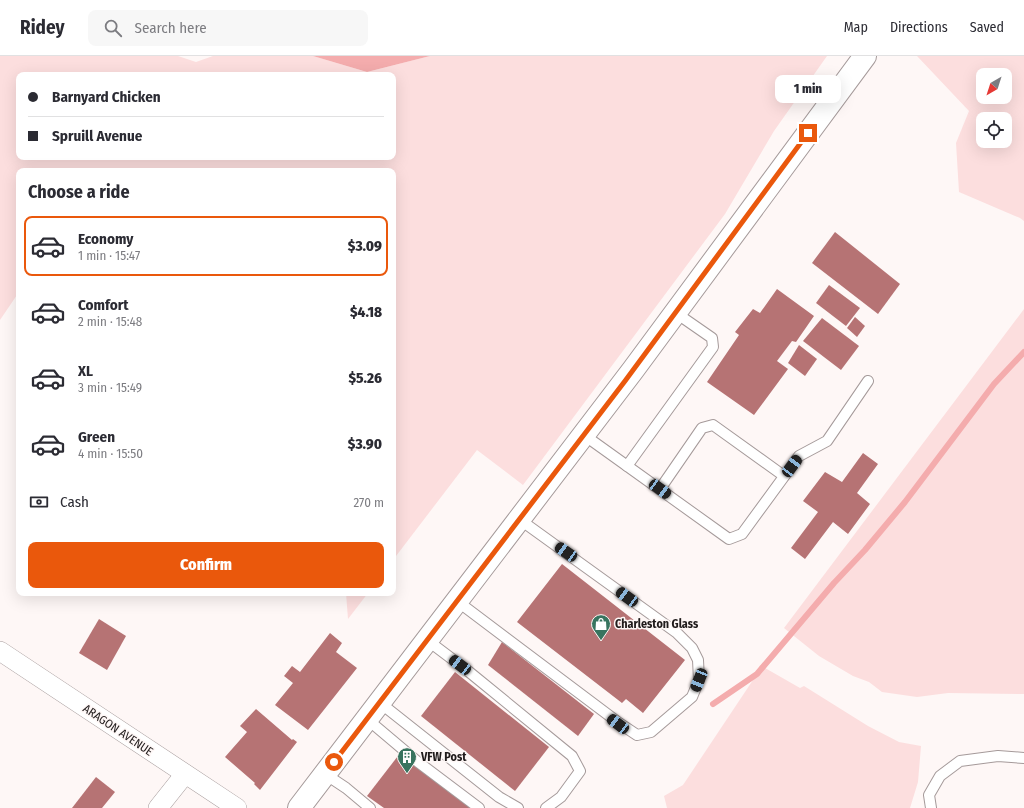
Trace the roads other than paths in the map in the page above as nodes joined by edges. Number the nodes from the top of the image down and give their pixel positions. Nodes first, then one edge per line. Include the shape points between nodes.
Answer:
1 (865, 56) edge
2 (676, 313) junction
3 (868, 381) dead end
4 (584, 435) junction
5 (627, 466) junction
6 (784, 476) junction
7 (660, 489) junction
8 (519, 519) junction
9 (457, 601) junction
10 (427, 640) junction
11 (0, 651) edge
12 (373, 711) junction
13 (1024, 758) edge
14 (185, 774) junction
15 (325, 774) junction
16 (227, 805) edge
17 (158, 808) edge
18 (299, 808) edge
19 (370, 808) edge
20 (479, 808) edge
21 (518, 808) edge
22 (546, 808) edge
23 (931, 808) edge

1 - 2 street
2 - 4 street
2 - 5 lane via 712,338 713,347
3 - 6 lane via 827,441 799,456
4 - 5 lane
4 - 8 street
5 - 7 lane
6 - 7 lane via 742,534 729,539
6 - 7 lane via 713,425 702,428
8 - 9 street
8 - 9 lane via 677,633 692,648 698,660 699,680 692,697 651,732 637,735 618,724
9 - 10 street
10 - 12 street
10 - 22 lane via 572,756 580,771 561,797
11 - 14 street, ARAGON AVENUE
12 - 15 street
12 - 20 lane via 418,762
12 - 21 lane
13 - 23 lane via 998,756 960,761 940,776 929,795
14 - 16 street, ARAGON AVENUE
14 - 17 street
15 - 18 street
15 - 19 lane

